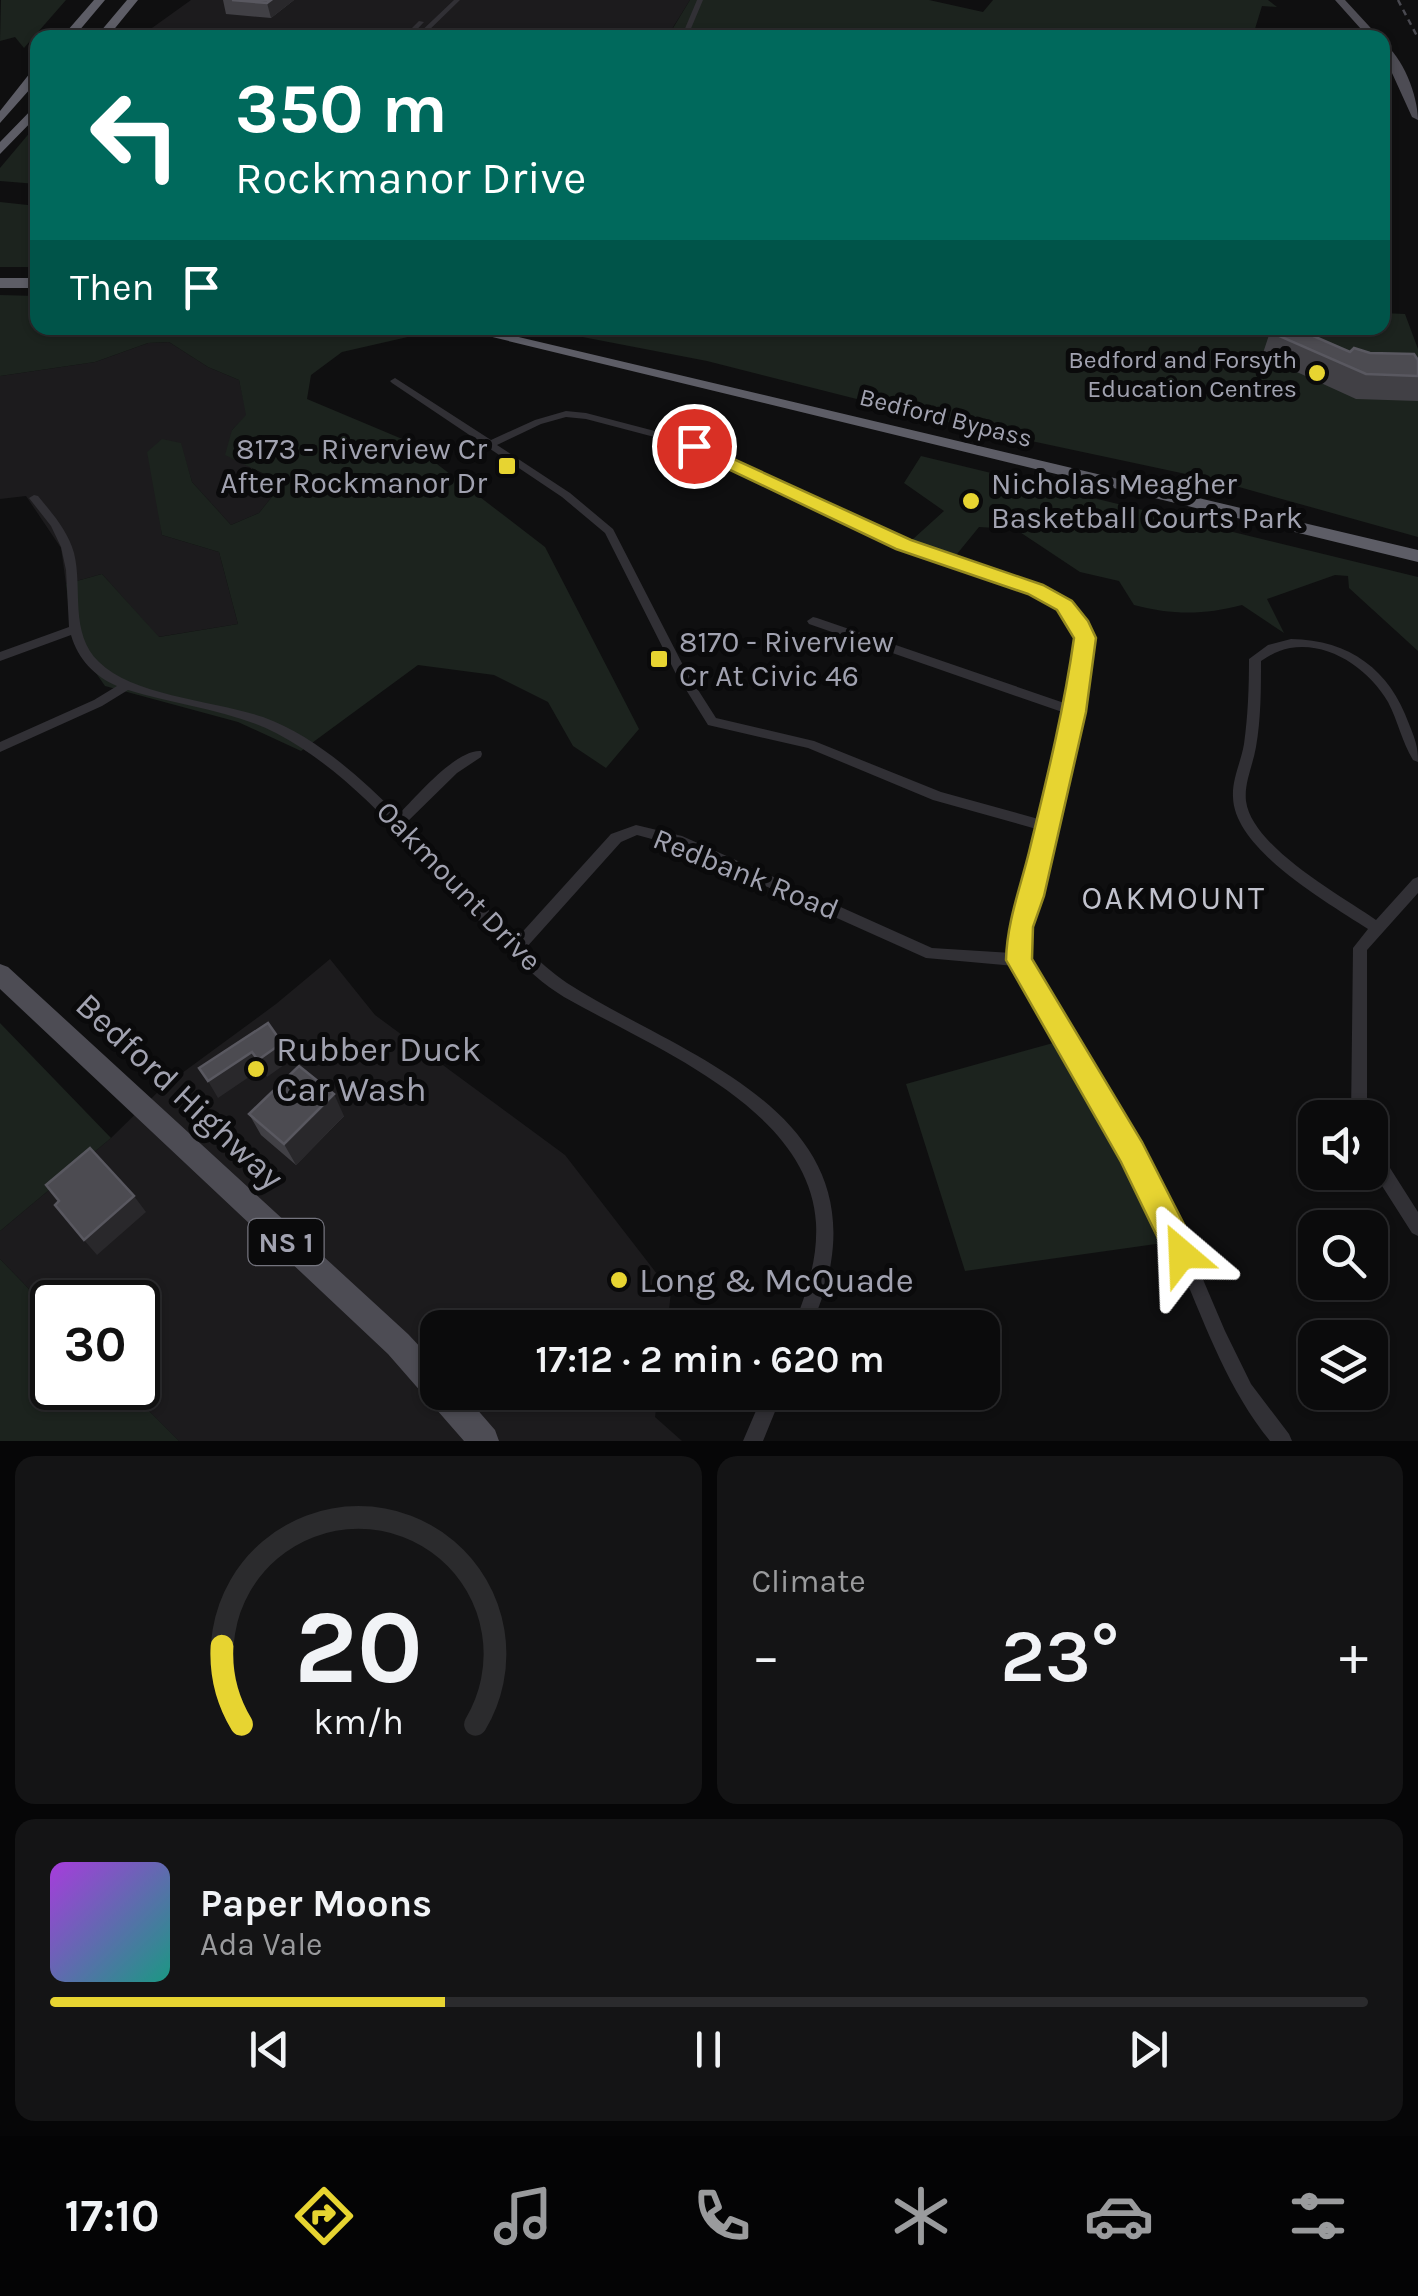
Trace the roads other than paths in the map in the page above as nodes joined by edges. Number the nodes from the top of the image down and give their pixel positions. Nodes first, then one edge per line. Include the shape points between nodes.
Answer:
1 (86, 0) edge
2 (100, 0) edge
3 (135, 0) edge
4 (445, 0) edge
5 (457, 0) edge
6 (700, 0) edge
7 (1340, 0) edge
8 (60, 30) edge
9 (73, 30) edge
10 (107, 30) edge
11 (413, 30) edge
12 (425, 30) edge
13 (687, 30) edge
14 (1368, 30) edge
15 (1390, 54) edge
16 (30, 70) edge
17 (30, 70) edge
18 (30, 71) edge
19 (0, 96) edge
20 (0, 108) edge
21 (30, 115) edge
22 (1418, 117) edge
23 (0, 118) edge
24 (0, 150) edge
25 (0, 281) edge
26 (30, 281) edge
27 (491, 335) edge
28 (526, 335) edge
29 (395, 381) dead end
30 (489, 444) junction
31 (34, 498) dead end
32 (1418, 546) edge
33 (1418, 556) edge
34 (813, 621) dead end
35 (74, 630) junction
36 (0, 657) edge
37 (126, 686) junction
38 (1075, 712) junction
39 (0, 747) edge
40 (476, 754) dead end
41 (1418, 756) edge
42 (399, 822) junction
43 (1045, 826) junction
44 (1418, 882) edge
45 (1376, 928) junction
46 (517, 948) junction
47 (1019, 960) junction
48 (0, 974) edge
49 (1360, 1100) edge
50 (1388, 1180) edge
51 (1418, 1227) edge
52 (809, 1310) edge
53 (420, 1368) edge
54 (457, 1410) edge
55 (766, 1410) edge
56 (484, 1441) edge
57 (753, 1441) edge
58 (1282, 1441) edge

1 - 8 highway
2 - 9 highway
3 - 10 highway
4 - 11 street
5 - 12 street
6 - 13 street
7 - 14 main road
15 - 22 main road
16 - 19 highway
17 - 20 highway
18 - 23 highway
21 - 24 highway
25 - 26 highway
27 - 33 highway, Bedford Bypass
28 - 32 highway, Bedford Bypass
29 - 30 street
30 - 38 street via 552,416 586,416 694,446 864,528 1036,590 1073,614 1085,638
30 - 43 street via 609,532 712,722 810,744 938,796
31 - 35 street via 70,557
34 - 38 street
35 - 36 street
35 - 37 street, Oakmount Drive via 96,668
37 - 39 street
37 - 42 street, Oakmount Drive via 278,728 339,768
38 - 43 street
40 - 42 street
41 - 45 street via 1392,698 1339,651 1286,641 1255,659 1250,747 1240,784 1244,819 1280,859
42 - 46 street, Oakmount Drive via 478,915
43 - 47 street via 1020,927
44 - 45 street
45 - 49 street via 1360,948 1358,967
46 - 47 street, Redbank Road via 616,838 636,830 677,840 931,954
46 - 52 street, Oakmount Drive via 553,982 722,1079 779,1124 804,1158 824,1205 828,1244
47 - 58 street via 1132,1152 1222,1353 1253,1408
48 - 53 main road, Bedford Highway / NS 1
50 - 51 street
54 - 56 main road, Bedford Highway / NS 1
55 - 57 street

